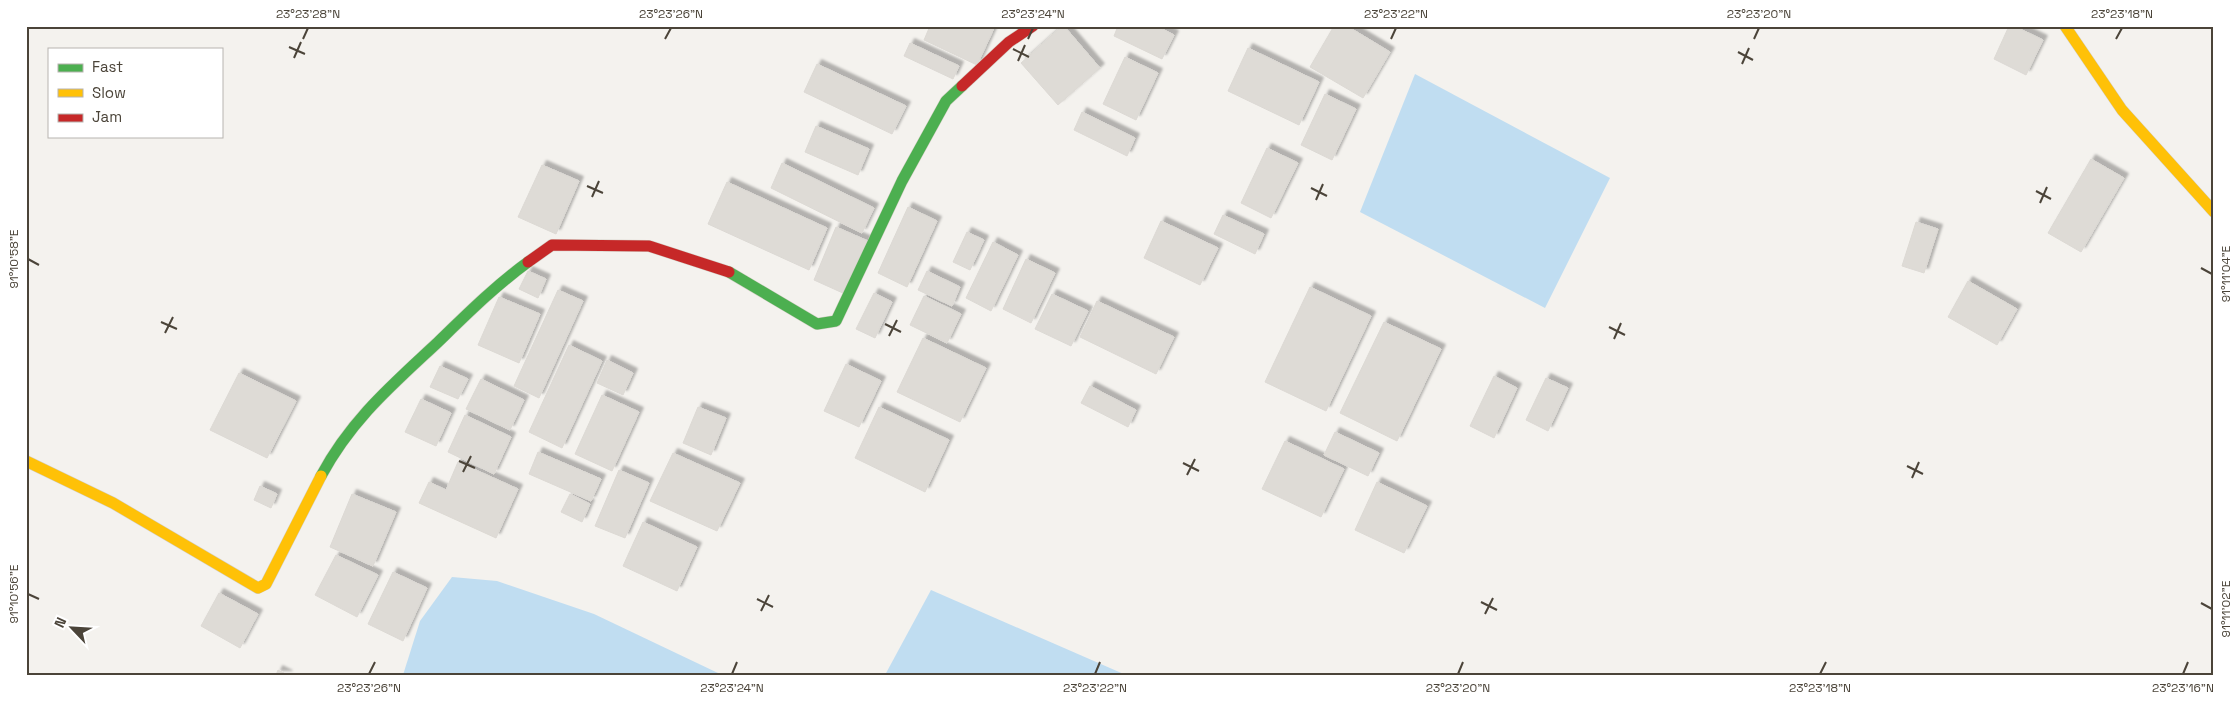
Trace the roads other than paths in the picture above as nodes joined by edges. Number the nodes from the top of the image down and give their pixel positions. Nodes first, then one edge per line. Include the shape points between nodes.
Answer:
1 (1033, 26) edge
2 (2065, 26) edge
3 (2214, 212) edge
4 (26, 461) edge

1 - 4 street via 1009,42 946,101 902,181 836,321 817,324 728,272 649,246 552,245 502,281 364,412 332,456 266,584 258,588 113,502
2 - 3 street via 2122,110

